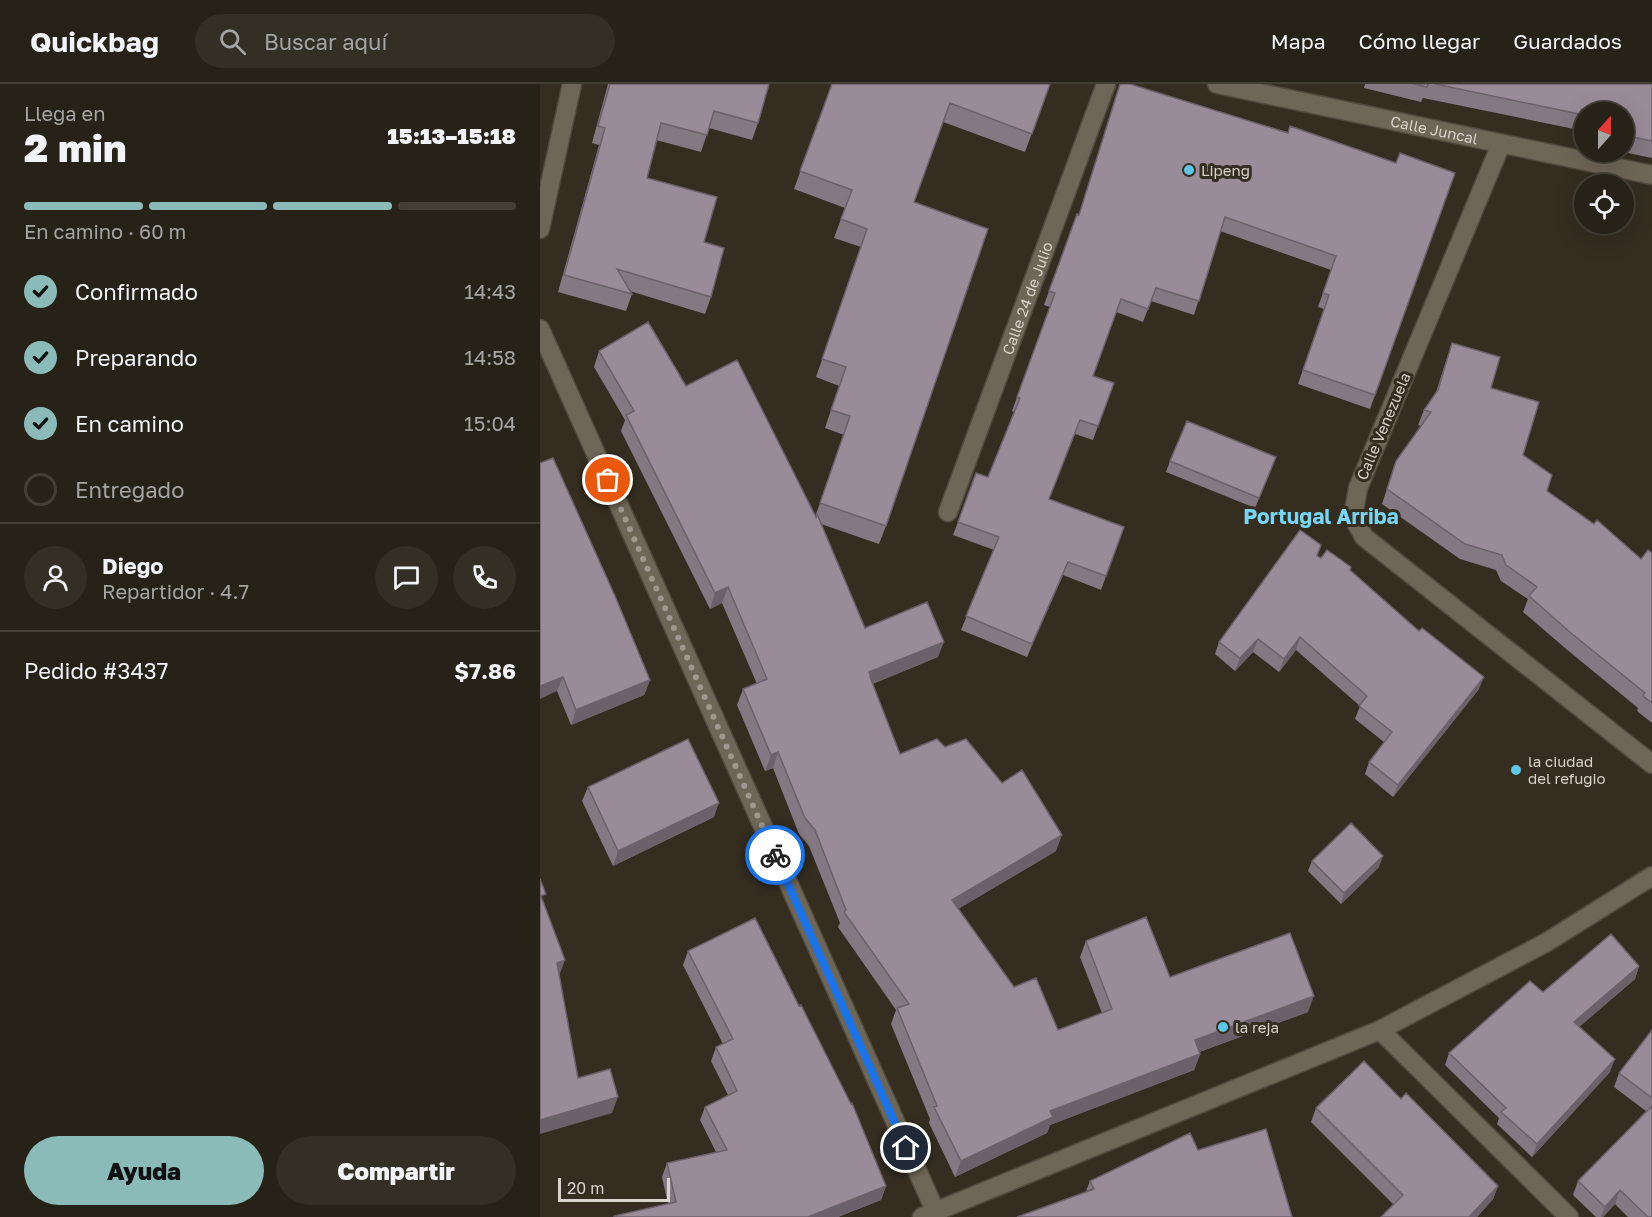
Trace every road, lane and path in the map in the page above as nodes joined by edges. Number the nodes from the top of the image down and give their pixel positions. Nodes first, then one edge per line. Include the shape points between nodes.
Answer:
1 (572, 84) edge
2 (1106, 84) edge
3 (1217, 84) edge
4 (1501, 144) junction
5 (1652, 175) edge
6 (540, 229) edge
7 (540, 329) edge
8 (948, 512) dead end
9 (1652, 764) edge
10 (1652, 876) edge
11 (1380, 1030) junction
12 (932, 1215) edge
13 (1569, 1217) edge

1 - 6 street
2 - 8 street, Calle 24 de Julio
3 - 4 street, Calle Juncal
4 - 5 street, Calle Juncal
4 - 9 street, Calle Venezuela via 1358,488 1353,517 1364,537
7 - 12 street
10 - 11 street via 1547,942
11 - 12 street
11 - 13 street

